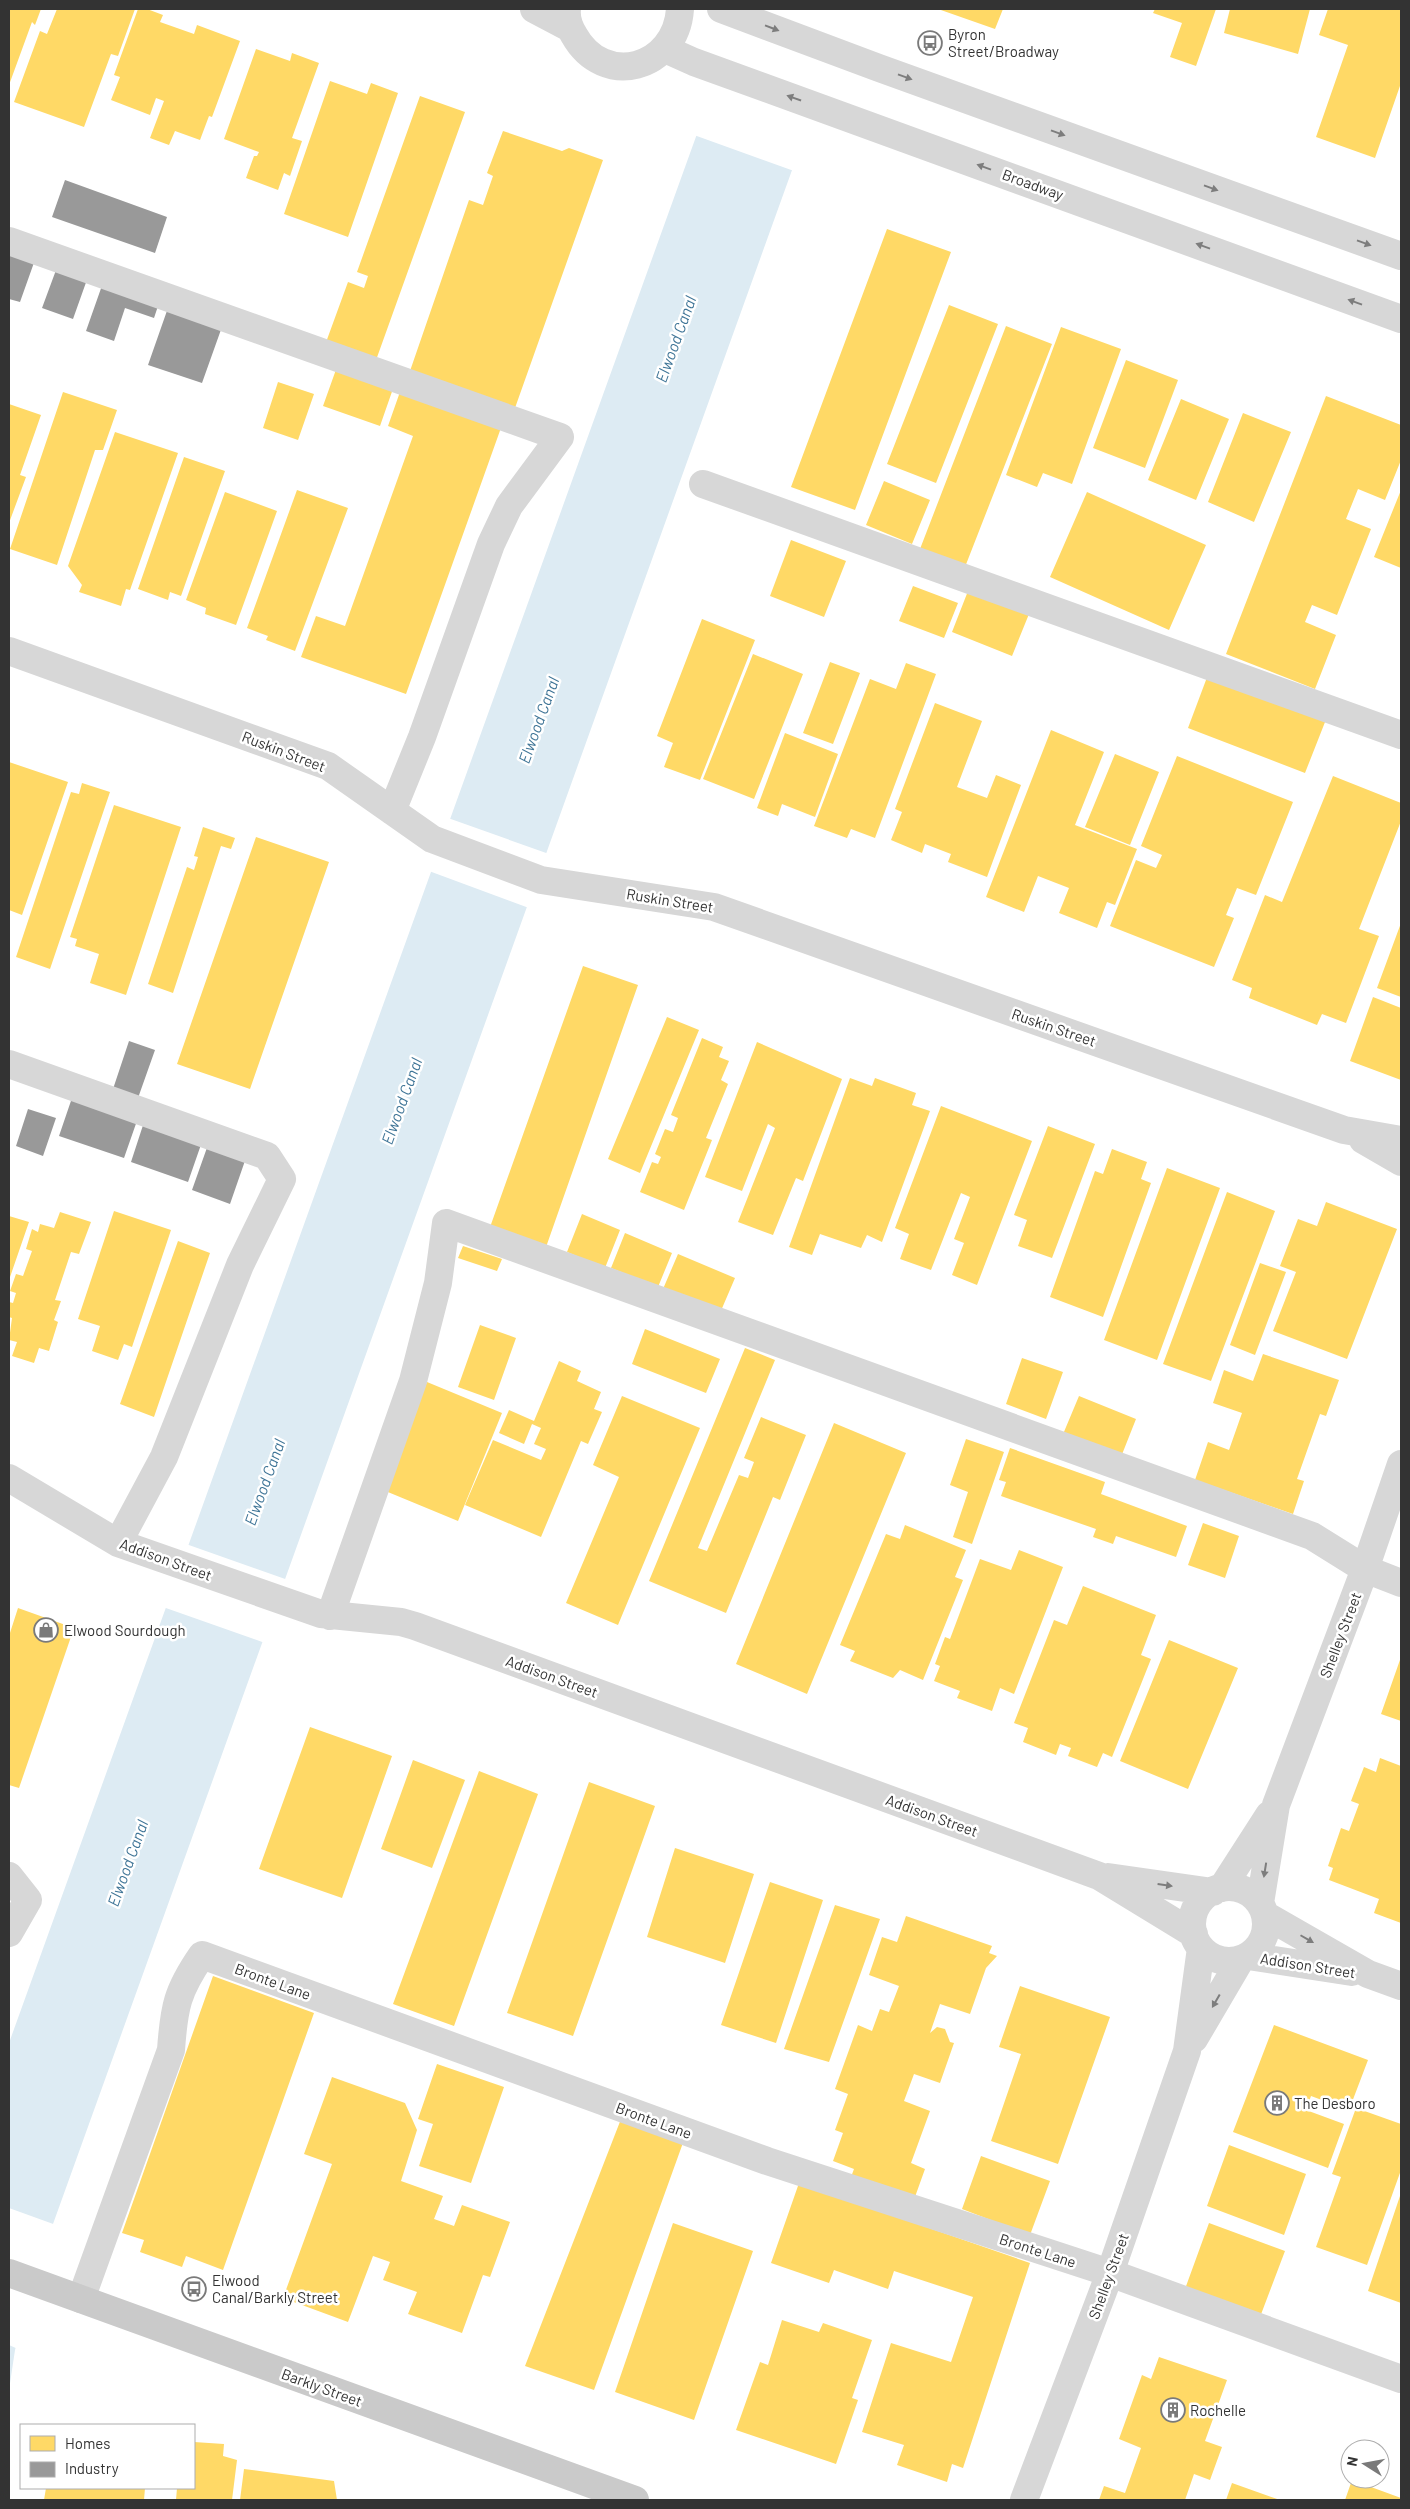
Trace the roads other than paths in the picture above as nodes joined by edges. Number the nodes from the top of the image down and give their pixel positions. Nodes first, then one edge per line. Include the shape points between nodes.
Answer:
1 (534, 9) edge
2 (680, 9) edge
3 (724, 10) edge
4 (569, 18) edge
5 (665, 49) junction
6 (9, 241) edge
7 (1401, 256) edge
8 (1401, 319) edge
9 (703, 484) dead end
10 (9, 651) edge
11 (1401, 735) edge
12 (392, 811) junction
13 (9, 1064) edge
14 (1344, 1130) junction
15 (1401, 1140) edge
16 (1401, 1162) edge
17 (1401, 1464) edge
18 (9, 1478) edge
19 (118, 1543) junction
20 (1365, 1569) junction
21 (1401, 1582) edge
22 (330, 1616) junction
23 (1276, 1805) junction
24 (9, 1876) edge
25 (1100, 1876) junction
26 (1217, 1890) junction
27 (1262, 1909) junction
28 (9, 1933) edge
29 (1197, 1941) junction
30 (1244, 1958) junction
31 (1368, 1974) junction
32 (1401, 1986) edge
33 (1187, 2051) junction
34 (9, 2273) edge
35 (1110, 2274) junction
36 (80, 2299) junction
37 (1401, 2379) edge
38 (635, 2500) edge
39 (1024, 2500) edge

1 - 4 street
2 - 5 street via 674,36
3 -> 7 street
4 - 5 street via 580,45 593,58 611,66 643,63
8 -> 5 street, Broadway
6 - 12 street via 560,437 509,506 491,544 422,738
9 - 11 street
10 - 12 street, Ruskin Street via 328,766
12 - 14 street, Ruskin Street via 432,839 541,880 714,907
13 - 19 street via 267,1156 282,1179 240,1265 164,1457
14 - 15 street, Ruskin Street
14 - 16 street, Ruskin Street
17 - 20 street, Shelley Street
18 - 19 street, Addison Street
19 - 22 street, Addison Street
20 - 21 street
20 - 22 street via 1312,1536 446,1223 438,1283 413,1381
20 - 23 street, Shelley Street
22 - 25 street, Addison Street via 415,1626
23 - 26 street, Shelley Street
23 -> 27 street, Shelley Street
24 - 28 street via 28,1900
25 -> 26 street, Addison Street
25 - 29 street, Addison Street
26 - 27 street via 1244,1890
26 - 29 street via 1203,1899 1196,1909 1193,1921
27 - 30 street via 1266,1926 1263,1938 1258,1948
27 -> 31 street, Addison Street
29 - 30 street via 1219,1960
29 - 33 street, Shelley Street
30 - 31 street, Addison Street
30 -> 33 street, Shelley Street
31 - 32 street, Addison Street
33 - 35 street, Shelley Street
34 - 36 main road, Barkly Street
35 - 36 street, Bronte Lane via 767,2161 202,1955 184,1982 173,2015 171,2050
35 - 37 street, Bronte Lane
35 - 39 street, Shelley Street
36 - 38 main road, Barkly Street

